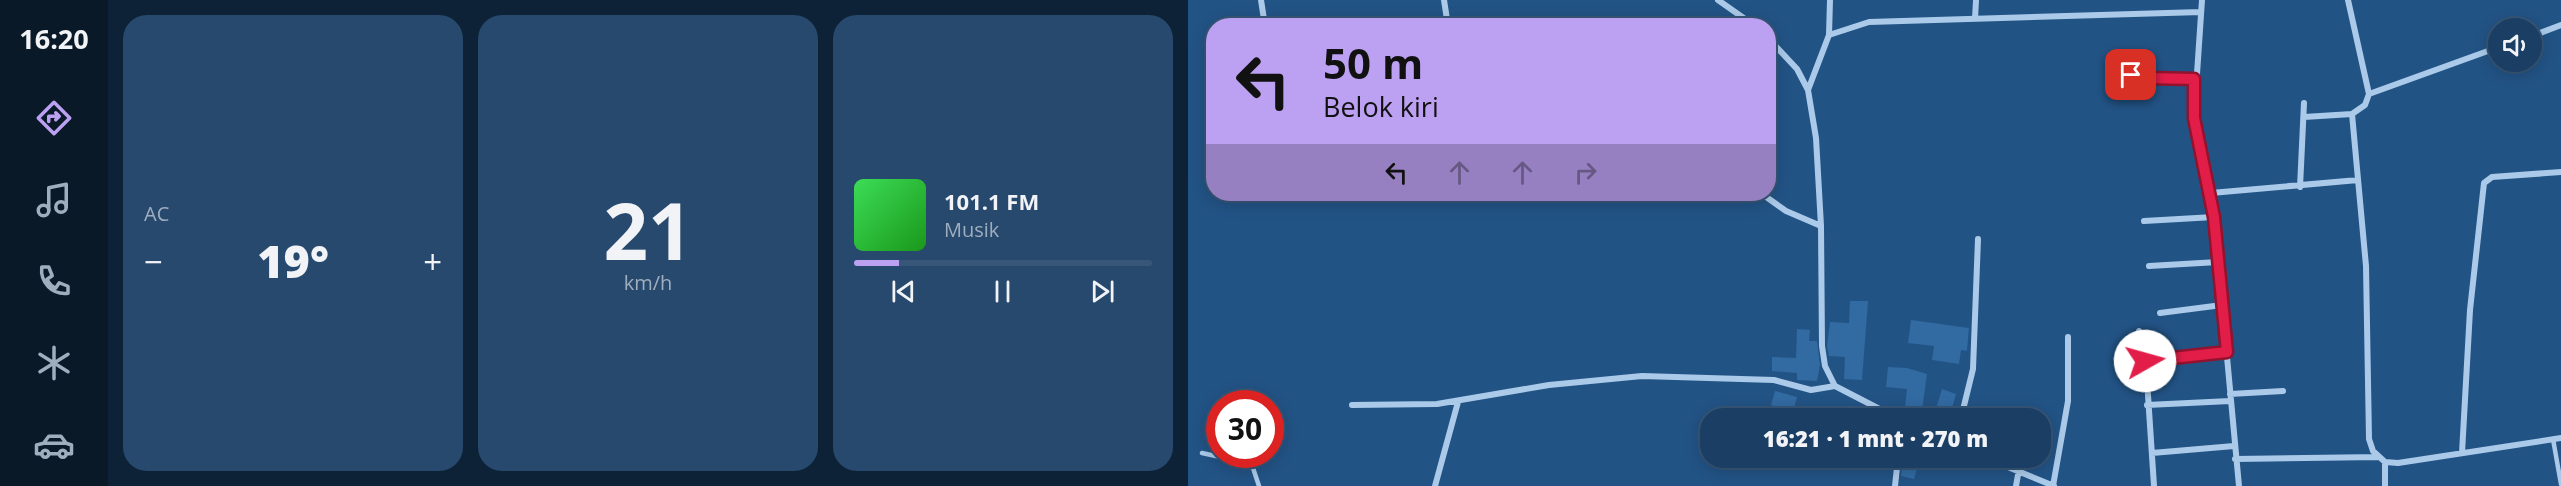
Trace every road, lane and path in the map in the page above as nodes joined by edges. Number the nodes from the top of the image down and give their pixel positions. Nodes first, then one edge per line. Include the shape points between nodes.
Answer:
1 (1261, 0) edge
2 (1444, 0) edge
3 (1718, 0) edge
4 (1830, 0) edge
5 (1976, 0) edge
6 (2202, 0) edge
7 (2348, 0) edge
8 (2201, 12) junction
9 (1264, 18) edge
10 (1447, 18) edge
11 (1744, 18) edge
12 (1975, 19) junction
13 (2561, 25) edge
14 (2542, 32) edge
15 (1829, 34) junction
16 (1777, 48) edge
17 (2488, 51) edge
18 (2116, 69) dead end
19 (2194, 79) junction
20 (1808, 90) junction
21 (2369, 94) junction
22 (2304, 103) dead end
23 (2352, 114) junction
24 (2304, 117) junction
25 (2561, 172) edge
26 (2358, 180) junction
27 (2300, 187) junction
28 (2211, 193) junction
29 (1772, 201) edge
30 (2214, 217) junction
31 (2144, 221) dead end
32 (1821, 226) junction
33 (1978, 239) dead end
34 (2218, 262) junction
35 (2149, 266) dead end
36 (2222, 305) junction
37 (2160, 313) dead end
38 (2139, 330) dead end
39 (2068, 337) dead end
40 (2227, 352) junction
41 (2145, 361) junction
42 (1835, 386) junction
43 (2283, 392) dead end
44 (2230, 398) junction
45 (1458, 402) junction
46 (1353, 405) dead end
47 (2147, 405) junction
48 (1878, 408) edge
49 (1963, 408) edge
50 (2561, 438) edge
51 (2553, 439) junction
52 (2234, 446) junction
53 (1202, 453) dead end
54 (2152, 453) junction
55 (2462, 453) junction
56 (2235, 459) junction
57 (2382, 460) junction
58 (1897, 468) edge
59 (2007, 468) edge
60 (2019, 468) edge
61 (2018, 473) junction
62 (2561, 484) edge
63 (1259, 486) edge
64 (1435, 486) edge
65 (1895, 486) edge
66 (2016, 486) edge
67 (2054, 486) edge
68 (2154, 486) edge
69 (2239, 486) edge
70 (2385, 486) edge

1 - 9 street
2 - 10 street
3 - 11 street
4 - 15 street
5 - 12 street
6 - 8 street
7 - 21 street
8 - 12 street
8 - 19 street
12 - 15 street via 1869,22
13 - 14 street
15 - 20 street
16 - 20 street via 1797,69
17 - 21 street
18 - 19 street via 2146,78
19 - 28 street via 2196,135
20 - 32 street via 1816,138
21 - 23 street via 2365,105
22 - 24 street
23 - 24 street
23 - 26 street
24 - 27 street
25 - 55 street via 2492,177 2484,183 2470,310
26 - 27 street
26 - 57 street via 2366,266 2369,439
27 - 28 street
28 - 30 street
29 - 32 street
30 - 31 street
30 - 34 street
32 - 42 street via 1822,346 1825,366
33 - 49 street via 1973,369
34 - 35 street
34 - 36 street
36 - 37 street
36 - 40 street
38 - 41 street
39 - 67 street via 2068,400
40 - 41 street
40 - 44 street
41 - 47 street
42 - 45 street via 1811,390 1774,380 1642,375 1549,385
42 - 48 street
43 - 44 street
44 - 47 street
44 - 52 street
45 - 46 street
45 - 64 street
47 - 54 street
50 - 51 street
51 - 55 street
51 - 62 lane
52 - 54 street
52 - 56 street
53 - 63 lane via 1243,462 1253,468
54 - 68 street
55 - 57 street via 2398,463
56 - 57 street
56 - 69 street
57 - 70 street
58 - 65 street
59 - 61 street
60 - 61 street
61 - 66 street
61 - 67 street

